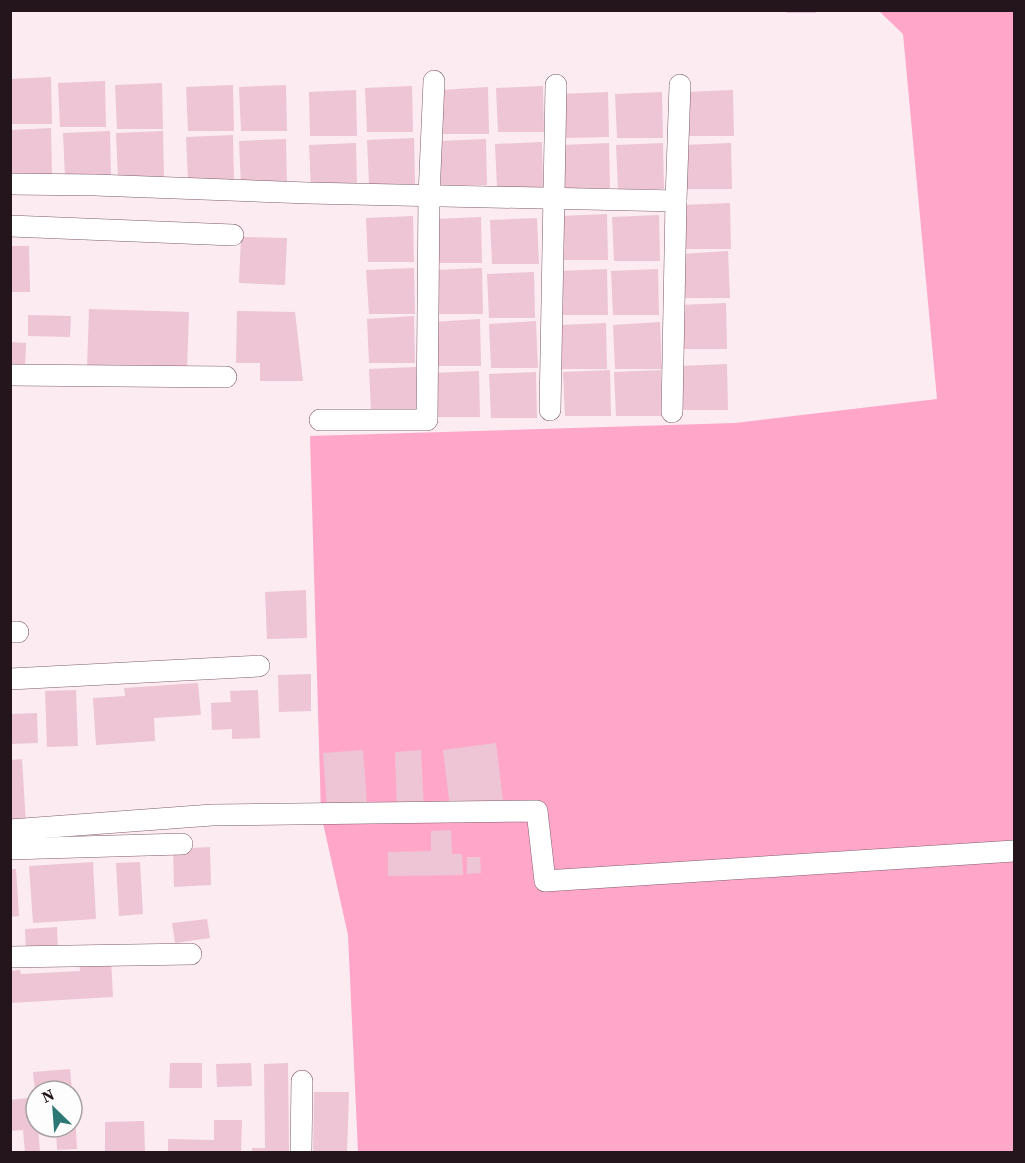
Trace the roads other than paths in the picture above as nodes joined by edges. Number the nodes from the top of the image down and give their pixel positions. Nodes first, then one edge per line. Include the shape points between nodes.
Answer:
1 (434, 81) dead end
2 (556, 85) dead end
3 (680, 85) dead end
4 (10, 184) edge
5 (429, 196) junction
6 (556, 197) junction
7 (676, 201) junction
8 (10, 226) edge
9 (233, 235) dead end
10 (10, 375) edge
11 (226, 377) dead end
12 (550, 410) dead end
13 (672, 412) dead end
14 (320, 420) dead end
15 (259, 666) dead end
16 (10, 679) edge
17 (10, 830) edge
18 (182, 844) dead end
19 (10, 849) edge
20 (1014, 851) edge
21 (190, 954) dead end
22 (10, 957) edge
23 (302, 1081) dead end
24 (301, 1152) edge

1 - 5 street
2 - 6 street
3 - 7 street
4 - 5 street
5 - 6 street
5 - 14 street via 427,420
6 - 7 street
6 - 12 street
7 - 13 street
8 - 9 street
10 - 11 street
15 - 16 street
17 - 20 street via 212,815 537,811 545,881
18 - 19 street
21 - 22 street
23 - 24 street

